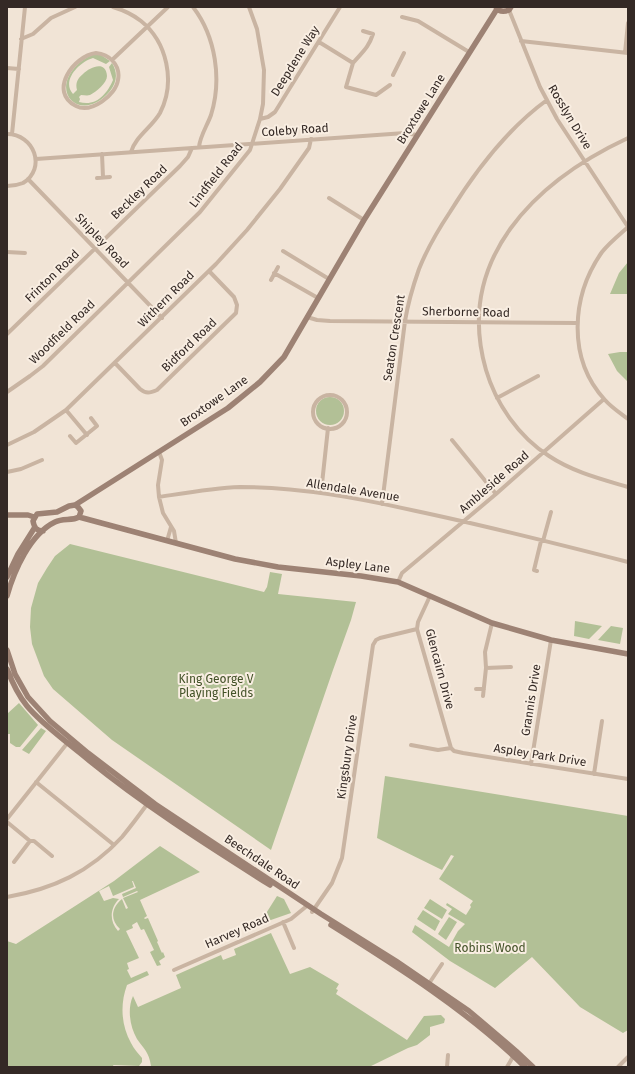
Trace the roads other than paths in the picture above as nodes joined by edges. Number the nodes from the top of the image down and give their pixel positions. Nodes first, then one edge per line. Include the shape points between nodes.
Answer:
1 (25, 7) edge
2 (74, 7) edge
3 (113, 7) edge
4 (168, 7) edge
5 (193, 7) edge
6 (249, 7) edge
7 (340, 7) edge
8 (496, 8) edge
9 (510, 8) edge
10 (402, 17) dead end
11 (628, 23) edge
12 (148, 27) junction
13 (363, 31) dead end
14 (22, 39) junction
15 (521, 41) junction
16 (319, 42) junction
17 (469, 52) junction
18 (404, 53) dead end
19 (627, 53) edge
20 (112, 60) junction
21 (353, 63) junction
22 (7, 68) edge
23 (19, 68) junction
24 (394, 75) dead end
25 (390, 85) dead end
26 (547, 100) junction
27 (260, 118) junction
28 (10, 134) edge
29 (418, 135) junction
30 (628, 138) edge
31 (311, 139) junction
32 (253, 143) junction
33 (198, 147) junction
34 (192, 148) junction
35 (131, 152) junction
36 (102, 154) junction
37 (36, 158) junction
38 (585, 160) junction
39 (103, 177) junction
40 (110, 177) dead end
41 (97, 178) dead end
42 (28, 179) junction
43 (7, 186) edge
44 (329, 198) dead end
45 (364, 220) junction
46 (628, 227) edge
47 (95, 249) junction
48 (283, 251) dead end
49 (7, 252) edge
50 (25, 254) dead end
51 (278, 267) dead end
52 (209, 271) junction
53 (274, 274) junction
54 (329, 279) junction
55 (271, 280) dead end
56 (128, 283) junction
57 (318, 298) junction
58 (162, 318) junction
59 (307, 318) junction
60 (405, 321) junction
61 (479, 322) junction
62 (576, 323) junction
63 (7, 334) edge
64 (115, 363) junction
65 (538, 376) dead end
66 (7, 392) edge
67 (497, 398) junction
68 (604, 399) junction
69 (66, 410) junction
70 (91, 418) dead end
71 (628, 419) edge
72 (328, 428) junction
73 (87, 435) junction
74 (70, 436) dead end
75 (452, 440) dead end
76 (7, 445) edge
77 (159, 452) junction
78 (544, 452) junction
79 (42, 460) dead end
80 (7, 472) edge
81 (628, 487) edge
82 (322, 493) junction
83 (496, 494) junction
84 (159, 497) junction
85 (382, 504) junction
86 (75, 505) junction
87 (551, 512) dead end
88 (7, 515) edge
89 (34, 517) junction
90 (79, 517) junction
91 (464, 521) junction
92 (35, 527) junction
93 (171, 527) junction
94 (43, 531) junction
95 (167, 541) junction
96 (542, 541) junction
97 (176, 543) junction
98 (628, 562) edge
99 (538, 571) dead end
100 (7, 578) edge
101 (398, 582) junction
102 (7, 596) edge
103 (430, 596) junction
104 (492, 623) junction
105 (417, 629) junction
106 (551, 640) junction
107 (7, 650) edge
108 (628, 654) edge
109 (511, 667) dead end
110 (486, 668) junction
111 (7, 669) edge
112 (476, 689) dead end
113 (484, 689) junction
114 (484, 696) dead end
115 (602, 721) dead end
116 (69, 741) junction
117 (411, 745) dead end
118 (451, 748) junction
119 (530, 764) junction
120 (594, 774) junction
121 (628, 779) edge
122 (36, 782) junction
123 (149, 803) junction
124 (7, 821) edge
125 (30, 841) junction
126 (114, 845) junction
127 (52, 856) dead end
128 (14, 862) dead end
129 (7, 897) edge
130 (306, 906) junction
131 (313, 911) junction
132 (284, 922) junction
133 (294, 948) dead end
134 (442, 964) dead end
135 (174, 970) dead end
136 (428, 986) junction
137 (515, 1053) junction
138 (448, 1055) dead end
139 (628, 1057) edge
140 (447, 1067) edge
141 (507, 1067) edge
142 (525, 1067) edge
143 (533, 1067) edge
144 (618, 1067) edge

1 - 14 street
2 - 14 street via 51,18 33,34
3 - 12 street via 137,18
4 - 12 street
5 - 33 street via 208,34 216,74 213,107
6 - 27 street, Lindfield Road via 257,29 263,60 264,90
7 - 16 street, Deepdene Way
8 - 9 main road via 503,11
8 - 17 main road, Broxtowe Lane
9 - 15 street, Rosslyn Drive
10 - 17 street via 418,22
11 - 19 street
12 - 20 street
12 - 35 street via 158,41 165,58 168,86 161,112 134,144
13 - 21 street via 373,34 369,46
14 - 23 street
15 - 19 street
15 - 26 street, Rosslyn Drive
16 - 21 street
16 - 27 street, Deepdene Way via 275,112 268,117
17 - 29 main road, Broxtowe Lane
18 - 24 street
20 - 20 street via 118,72 118,81 100,103 84,108 69,101 64,91 64,80 74,65 87,55 96,53 105,54
21 - 25 street via 346,87 376,95
22 - 23 street
23 - 28 street
26 - 38 street, Rosslyn Drive
26 - 60 street, Seaton Crescent via 498,145 459,198 438,231 420,267
27 - 32 street, Lindfield Road
28 - 37 street via 21,136 28,142
29 - 31 street, Coleby Road via 405,132
29 - 45 main road, Broxtowe Lane
30 - 38 street
31 - 32 street, Coleby Road
31 - 52 street, Withern Road via 305,155 258,216
32 - 33 street, Coleby Road
32 - 56 street, Lindfield Road via 200,212
33 - 34 street, Coleby Road
34 - 35 street, Coleby Road
34 - 47 street, Beckley Road via 180,166
35 - 36 street, Coleby Road
36 - 37 street, Coleby Road
36 - 39 street
37 - 42 street via 35,167
38 - 46 street, Rosslyn Drive
38 - 61 street via 556,180 540,195 508,233 497,250 486,279
39 - 40 street
39 - 41 street
42 - 43 street via 17,185
42 - 47 street, Shipley Road
44 - 45 street
45 - 54 main road, Broxtowe Lane
46 - 62 street via 602,252 593,267 585,282
47 - 56 street, Shipley Road
47 - 63 street, Frinton Road
48 - 54 street
49 - 50 street
51 - 53 street
52 - 58 street, Withern Road
52 - 64 street, Bidford Road via 237,301 236,313 185,363 157,390 148,393 140,389
53 - 55 street
53 - 57 street
54 - 57 main road, Broxtowe Lane
56 - 58 street, Shipley Road
56 - 66 street, Woodfield Road via 42,366
57 - 59 main road, Broxtowe Lane
58 - 64 street, Withern Road
59 - 60 street, Sherborne Road via 330,321
59 - 77 main road, Broxtowe Lane via 284,357 268,375 228,408
60 - 61 street, Sherborne Road
60 - 85 street, Seaton Crescent
61 - 62 street, Sherborne Road
61 - 67 street via 484,363
62 - 68 street via 586,370
64 - 69 street, Withern Road
65 - 67 street
67 - 78 street via 514,424
68 - 71 street
68 - 78 street, Ambleside Road
69 - 73 street
69 - 76 street, Withern Road via 34,432
70 - 73 street via 97,426
72 - 72 street via 320,427 314,419 315,402 325,395 339,396 346,404 346,420 338,428
72 - 82 street
73 - 74 street via 76,444
75 - 83 street
77 - 84 street via 162,460
77 - 86 main road, Broxtowe Lane
78 - 81 street via 578,471
78 - 83 street, Ambleside Road
79 - 80 street
82 - 84 street, Allendale Avenue via 238,487
82 - 85 street, Allendale Avenue
83 - 91 street, Ambleside Road
84 - 93 street via 163,513
85 - 91 street, Allendale Avenue
86 - 89 main road, Broxtowe Lane
86 - 90 main road via 81,511
87 - 96 street
88 - 89 main road, Broxtowe Lane
89 - 92 main road
90 - 94 main road via 54,522
90 - 95 main road, Aspley Lane
91 - 96 street, Allendale Avenue
91 - 101 street, Ambleside Road via 402,573
92 - 94 main road
92 - 100 main road
93 - 95 street
93 - 97 street
94 - 102 main road via 16,570
95 - 97 main road, Aspley Lane
96 - 98 street, Allendale Avenue
96 - 99 street via 534,570
97 - 101 main road, Aspley Lane via 222,556 278,567
101 - 103 main road, Aspley Lane
103 - 104 main road, Aspley Lane
103 - 105 street, Glencairn Drive
104 - 106 main road, Aspley Lane
104 - 110 street via 485,652
105 - 118 street, Glencairn Drive
105 - 131 street, Kingsbury Drive via 380,638 373,645 342,858 332,883
106 - 108 main road, Aspley Lane
106 - 119 street, Grannis Drive
107 - 116 main road, Beechdale Road via 15,674 28,697
109 - 110 street
110 - 113 street
111 - 116 main road, Beechdale Road via 16,690 27,705 43,722
112 - 113 street
113 - 114 street
115 - 120 street
116 - 122 street
116 - 123 main road, Beechdale Road via 104,773
117 - 118 street via 438,750
118 - 119 street, Aspley Park Drive via 463,753
119 - 120 street, Aspley Park Drive
120 - 121 street, Aspley Park Drive
122 - 124 street
122 - 126 street
123 - 126 street
123 - 130 main road, Beechdale Road via 220,853
124 - 125 street
125 - 127 street via 34,841
125 - 128 street
126 - 129 street via 94,863 68,878 42,889
130 - 131 main road, Beechdale Road
130 - 132 street, Harvey Road via 296,916
131 - 136 main road, Beechdale Road
132 - 133 street
132 - 135 street, Harvey Road
134 - 136 street
136 - 137 main road, Beechdale Road
137 - 141 street
137 - 142 main road, Beechdale Road
137 - 143 main road, Beechdale Road
138 - 140 street
139 - 144 street

